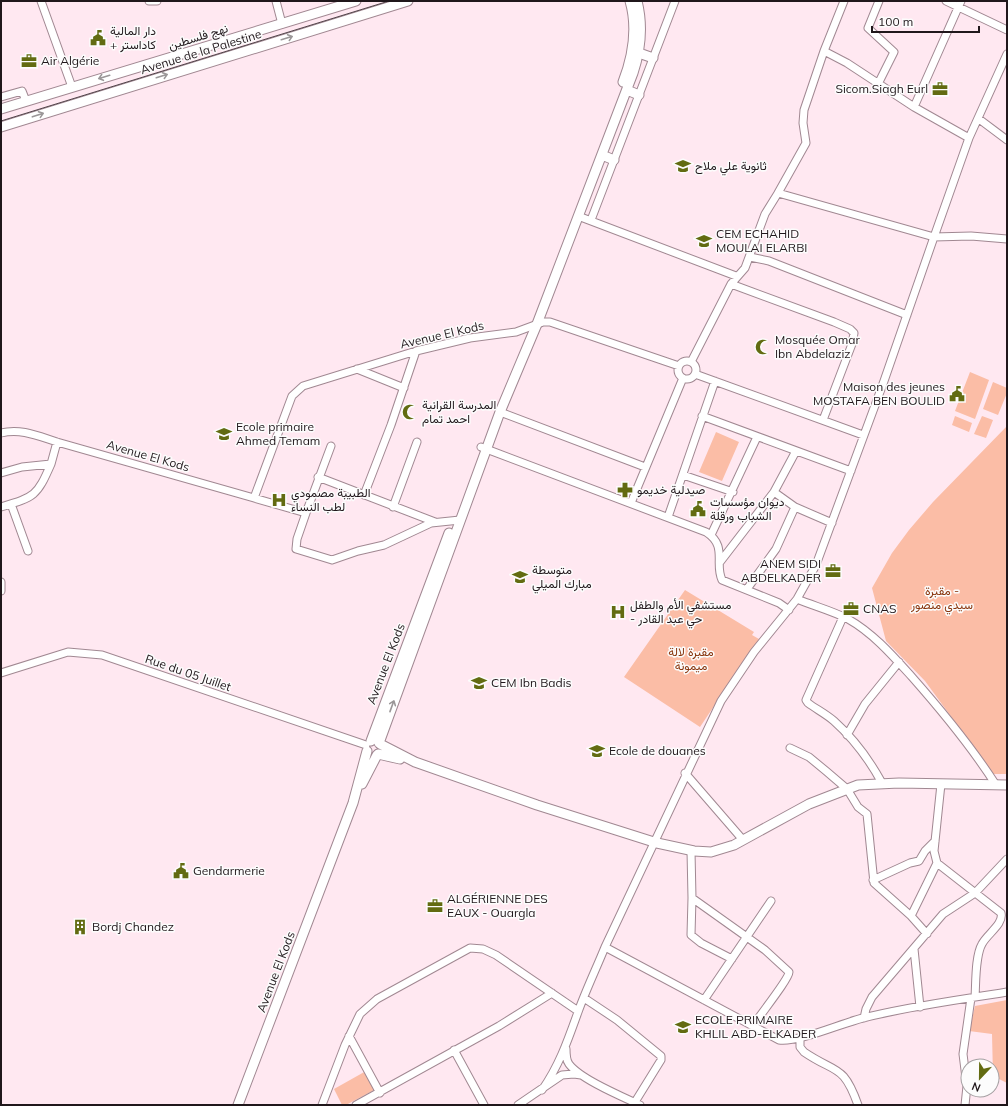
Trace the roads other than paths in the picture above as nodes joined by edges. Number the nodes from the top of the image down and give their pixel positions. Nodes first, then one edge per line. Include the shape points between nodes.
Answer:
1 (41, 1) edge
2 (149, 1) edge
3 (157, 1) edge
4 (276, 1) edge
5 (356, 1) edge
6 (408, 1) edge
7 (630, 1) edge
8 (637, 1) edge
9 (675, 1) edge
10 (844, 1) edge
11 (879, 1) edge
12 (946, 1) edge
13 (959, 4) edge
14 (282, 24) junction
15 (1007, 30) edge
16 (824, 51) junction
17 (639, 53) junction
18 (1007, 54) edge
19 (653, 58) junction
20 (878, 84) junction
21 (72, 87) junction
22 (627, 90) junction
23 (639, 95) junction
24 (1, 97) edge
25 (26, 101) junction
26 (914, 107) junction
27 (1, 109) edge
28 (979, 119) junction
29 (1, 127) edge
30 (969, 138) junction
31 (1007, 140) edge
32 (602, 155) junction
33 (614, 160) junction
34 (778, 193) junction
35 (578, 216) junction
36 (591, 220) junction
37 (934, 237) junction
38 (1007, 239) edge
39 (750, 257) junction
40 (736, 276) junction
41 (731, 284) junction
42 (907, 315) junction
43 (534, 325) junction
44 (416, 351) junction
45 (691, 362) junction
46 (679, 366) junction
47 (357, 369) junction
48 (695, 374) junction
49 (683, 378) junction
50 (715, 381) junction
51 (404, 388) junction
52 (500, 412) junction
53 (702, 416) junction
54 (823, 420) junction
55 (1, 432) edge
56 (863, 435) junction
57 (757, 437) junction
58 (57, 442) junction
59 (417, 442) dead end
60 (330, 446) dead end
61 (484, 448) junction
62 (796, 451) junction
63 (51, 464) junction
64 (645, 467) junction
65 (851, 471) junction
66 (1, 473) edge
67 (683, 474) junction
68 (318, 477) junction
69 (733, 492) junction
70 (774, 492) junction
71 (364, 495) junction
72 (254, 498) junction
73 (631, 503) junction
74 (11, 504) junction
75 (1, 507) edge
76 (393, 507) junction
77 (795, 507) junction
78 (306, 513) junction
79 (668, 517) junction
80 (457, 520) junction
81 (435, 522) junction
82 (832, 523) junction
83 (711, 535) junction
84 (28, 550) dead end
85 (720, 562) junction
86 (1, 582) edge
87 (747, 589) junction
88 (1, 591) edge
89 (797, 599) junction
90 (789, 610) junction
91 (843, 617) junction
92 (899, 662) junction
93 (1, 673) edge
94 (847, 735) junction
95 (372, 745) junction
96 (790, 748) dead end
97 (378, 754) junction
98 (415, 762) junction
99 (685, 773) junction
100 (882, 783) junction
101 (941, 784) junction
102 (996, 785) junction
103 (1007, 785) edge
104 (847, 789) junction
105 (353, 803) junction
106 (743, 840) junction
107 (935, 841) junction
108 (653, 842) junction
109 (691, 851) junction
110 (1007, 859) edge
111 (937, 863) junction
112 (873, 880) junction
113 (975, 893) junction
114 (692, 898) junction
115 (771, 901) dead end
116 (911, 916) junction
117 (927, 934) junction
118 (747, 936) junction
119 (605, 947) junction
120 (914, 949) junction
121 (732, 959) junction
122 (1007, 992) edge
123 (552, 993) junction
124 (584, 998) junction
125 (973, 998) junction
126 (704, 1000) junction
127 (920, 1007) junction
128 (578, 1011) junction
129 (864, 1018) junction
130 (753, 1026) junction
131 (350, 1036) junction
132 (800, 1038) junction
133 (566, 1045) junction
134 (454, 1050) junction
135 (585, 1076) junction
136 (542, 1090) junction
137 (380, 1093) junction
138 (638, 1104) edge
139 (238, 1105) edge
140 (322, 1105) edge
141 (356, 1105) edge
142 (484, 1105) edge
143 (518, 1105) edge
144 (858, 1105) edge
145 (965, 1105) edge

1 - 21 street
2 - 3 street
4 - 14 street
5 - 14 main road, نهج فلسطين
29 -> 6 main road, Avenue de la Palestine
7 - 43 main road via 634,32 633,50 627,71
8 - 17 main road via 640,22
9 - 19 street
10 - 16 street
11 - 20 street via 868,28 894,52
12 - 13 street
13 - 15 street
13 - 26 street
14 -> 21 main road, نهج فلسطين
16 - 20 street
16 - 34 street via 803,116 806,143
17 - 19 main road
17 - 22 main road
18 - 28 street
19 - 23 street
20 - 26 street
21 - 25 main road, نهج فلسطين
22 - 23 main road
22 - 32 main road
23 - 33 street
24 - 25 street via 22,92
25 - 27 main road, نهج فلسطين
26 - 30 street
28 - 30 street
28 - 31 street
30 - 37 street
32 - 33 main road
32 - 35 main road
33 - 36 street
34 - 37 street
34 - 39 street via 765,214
35 - 36 street
35 - 43 main road
36 - 40 street
37 - 38 street via 971,236
37 - 42 street
39 - 40 street via 745,268
39 - 42 street via 769,261
40 - 41 street
41 - 45 street
41 - 54 street via 850,328 854,333
42 - 56 street
43 - 44 street, Avenue El Kods via 516,332 470,338
43 - 46 street via 550,322
43 - 52 main road, Avenue El Kods
43 - 61 main road, Avenue El Kods
44 - 47 street, Avenue El Kods
44 - 51 street
45 - 46 street via 687,361
45 - 48 street via 696,369
46 - 49 street via 678,370
47 - 51 street
47 - 72 street, Avenue El Kods via 303,386 296,391
48 - 49 street via 688,379
48 - 50 street
49 - 64 street
50 - 53 street
50 - 54 street
51 - 71 street
52 - 61 main road, Avenue El Kods
52 - 64 street
53 - 57 street
53 - 67 street
54 - 56 street
55 - 58 street, Avenue El Kods via 16,430
56 - 65 street
57 - 62 street
57 - 69 street
58 - 63 street
58 - 72 street, Avenue El Kods
59 - 76 street
60 - 68 street
61 - 73 street
61 - 80 main road, Avenue El Kods
62 - 65 street
62 - 70 street
63 - 66 street via 22,467
63 - 74 street via 42,484 33,495
64 - 73 street
65 - 82 street
67 - 69 street
67 - 79 street
68 - 71 street
68 - 78 street
69 - 83 street
70 - 77 street
70 - 85 street
71 - 76 street
72 - 78 street
73 - 79 street
74 - 75 street
74 - 84 street
76 - 81 street
77 - 82 street
77 - 87 street via 776,549
78 - 81 street via 296,550 329,560 384,545
79 - 83 street
80 - 81 street
80 - 95 main road, Avenue El Kods
82 - 89 street via 816,565
83 - 85 street via 718,546
85 - 87 street via 722,580
86 - 88 street
87 - 90 street
89 - 90 street
89 - 91 street
90 - 99 street via 754,652 721,700
91 - 92 street via 865,631
91 - 94 street via 806,700 834,721
92 - 94 street via 865,704
92 - 102 street via 958,730
93 - 95 street, Rue du 05 Juillet via 68,652 102,655
94 - 100 street via 869,761
95 - 97 main road via 371,755
95 - 98 main road
95 - 105 main road, Avenue El Kods
96 - 104 street via 809,757
97 - 98 main road
97 - 105 main road, Avenue El Kods
98 - 108 main road
99 - 106 street
99 - 108 street
100 - 101 main road
100 - 104 main road via 869,783
101 - 102 main road
101 - 107 street
102 - 103 main road
104 - 106 main road via 809,804
104 - 112 street via 868,817
105 - 139 main road, Avenue El Kods
106 - 109 main road via 721,850
107 - 111 street
107 - 112 street via 925,850 919,861
108 - 109 main road
108 - 119 street
109 - 114 street
110 - 113 street
111 - 113 street
111 - 116 street
112 - 116 street via 877,887
113 - 117 street via 946,912
113 - 125 street via 1002,915 1001,921 981,945
114 - 118 street
114 - 121 street via 691,935
115 - 118 street
116 - 117 street
117 - 120 street
118 - 121 street
118 - 130 street via 789,974
119 - 124 street
119 - 126 street
120 - 127 street
120 - 129 street via 872,997
121 - 126 street
122 - 125 street
123 - 128 street
123 - 131 street via 496,955 483,949 470,948 377,999 360,1014
123 - 134 street
124 - 128 street
124 - 138 street via 617,1020 661,1056
125 - 127 street
125 - 145 street via 963,1054 967,1086
126 - 130 street
127 - 129 street
128 - 133 street
129 - 132 street
130 - 132 street via 779,1040
131 - 137 street
131 - 140 street
132 - 144 street via 800,1047 804,1052 841,1072
133 - 135 street via 569,1064
133 - 136 street via 554,1073
134 - 137 street
134 - 142 street
135 - 136 street via 562,1076
135 - 138 street
136 - 143 street
137 - 141 street

